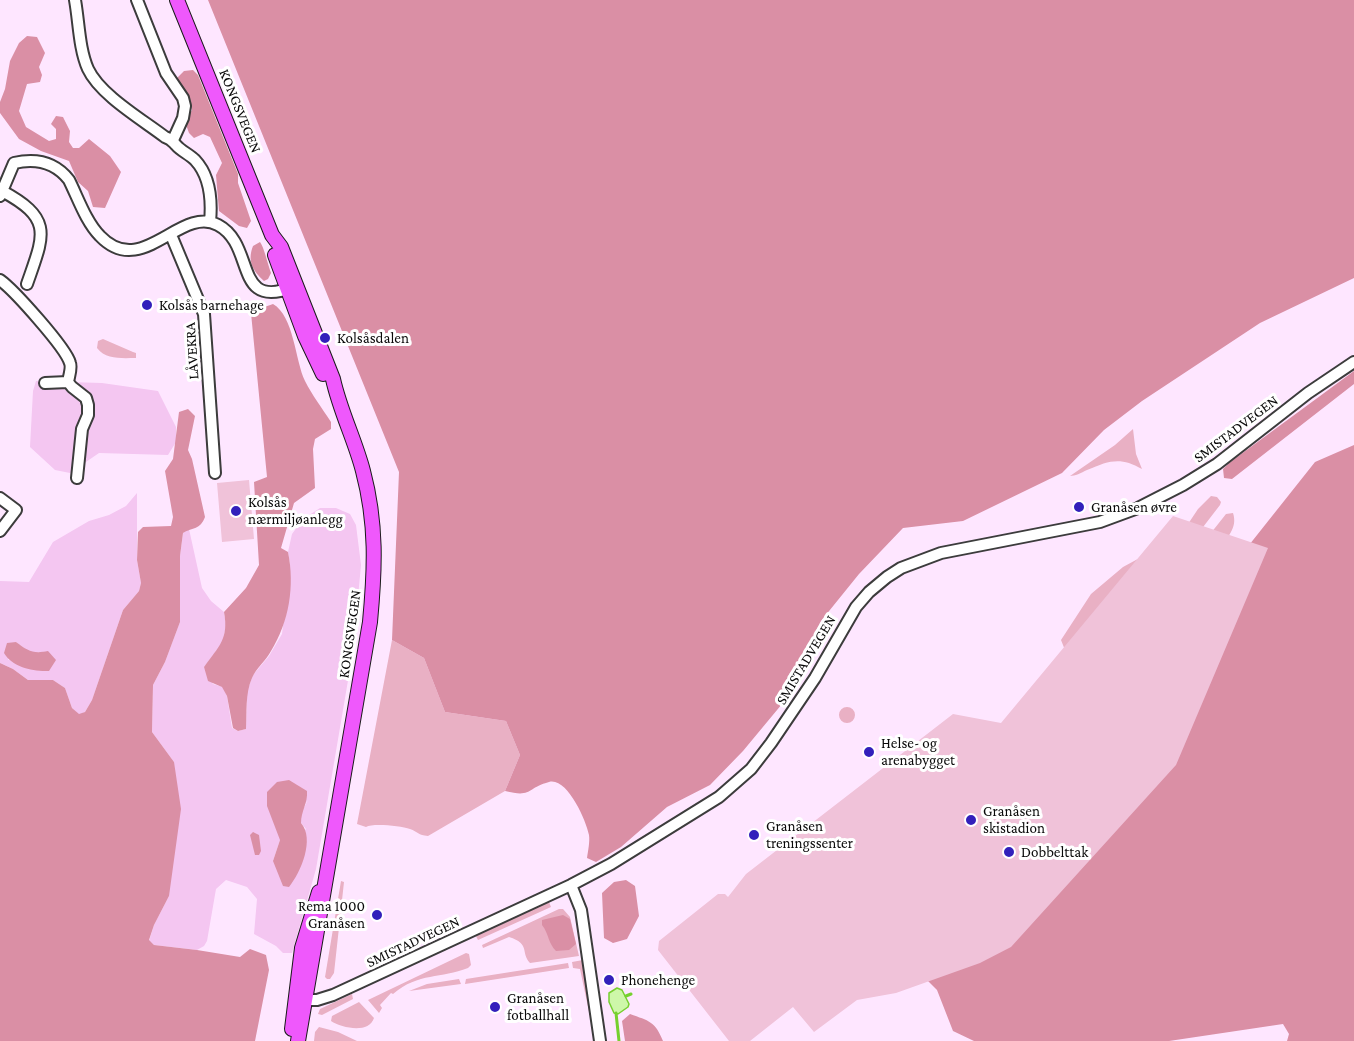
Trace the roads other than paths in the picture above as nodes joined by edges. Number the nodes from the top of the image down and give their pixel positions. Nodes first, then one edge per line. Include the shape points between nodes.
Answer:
1 (75, 0) edge
2 (137, 0) edge
3 (177, 0) edge
4 (173, 140) junction
5 (1, 194) edge
6 (210, 222) junction
7 (171, 235) junction
8 (0, 280) edge
9 (27, 284) dead end
10 (291, 287) junction
11 (1354, 362) edge
12 (68, 381) junction
13 (45, 383) dead end
14 (215, 472) dead end
15 (77, 478) dead end
16 (0, 498) edge
17 (0, 531) edge
18 (571, 885) junction
19 (301, 1000) junction
20 (291, 1041) edge
21 (298, 1041) edge
22 (600, 1041) edge

1 - 4 street via 89,70 120,104
2 - 4 street via 166,72 183,98 183,118
3 - 10 main road, KONGSVEGEN via 272,235 281,247
4 - 6 street via 202,170 209,187
5 - 7 street via 14,164 49,164 69,180 94,229 107,242 140,250
5 - 9 street via 20,201 34,214 40,229 42,243
6 - 7 street via 190,224
6 - 10 street via 233,239 256,287 265,293 278,293
7 - 14 street, LÅVEKRA via 204,314
8 - 12 street via 21,299 66,354 71,365
10 - 19 main road, KONGSVEGEN via 333,379 362,468 375,553 370,622 324,879 323,904
11 - 18 street, SMISTADVEGEN via 1217,464 1138,508 1089,524 941,554 887,577 856,607 792,714 742,777 719,797
12 - 13 street
12 - 15 street via 88,405
16 - 17 street via 16,510
18 - 19 street, SMISTADVEGEN via 333,995
18 - 22 street via 581,910
19 - 20 main road, KONGSVEGEN
19 - 21 main road, KONGSVEGEN

